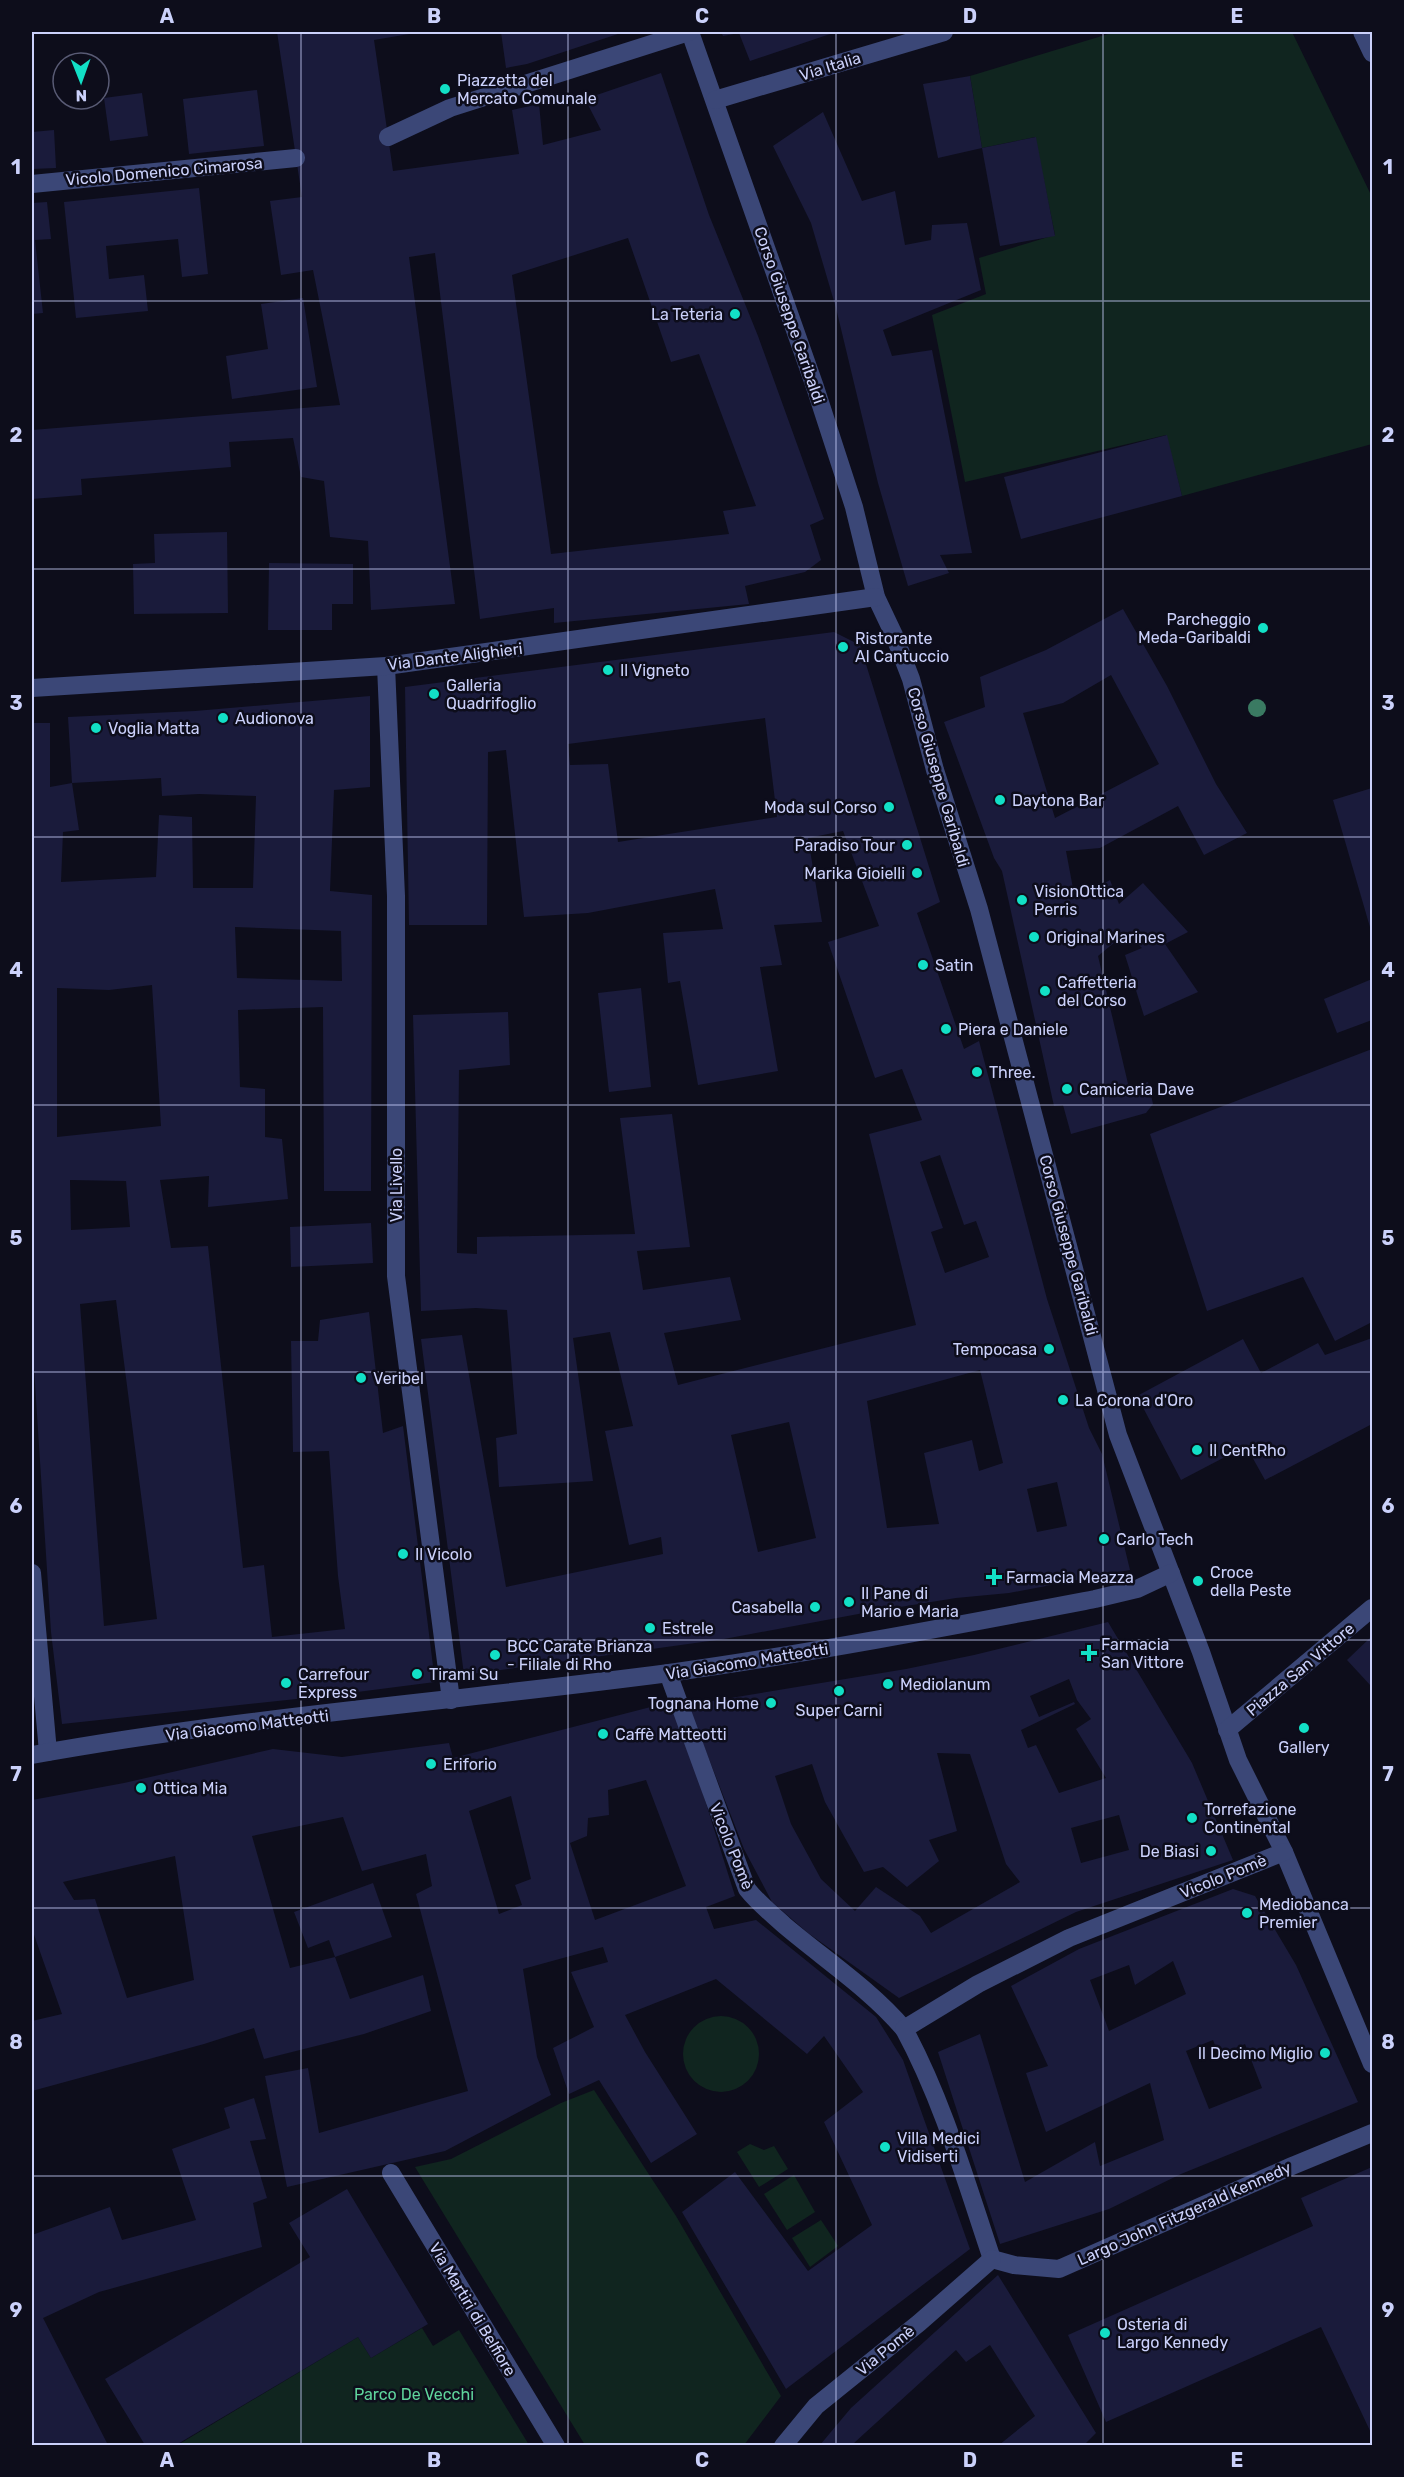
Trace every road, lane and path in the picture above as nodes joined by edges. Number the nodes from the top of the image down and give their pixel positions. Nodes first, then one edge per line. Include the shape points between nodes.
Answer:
1 (690, 32) edge
2 (944, 32) edge
3 (1362, 32) edge
4 (1372, 53) edge
5 (715, 100) junction
6 (388, 137) dead end
7 (296, 158) dead end
8 (32, 184) edge
9 (876, 597) junction
10 (386, 666) junction
11 (32, 688) edge
12 (1143, 1499) joint
13 (32, 1573) edge
14 (1171, 1574) junction
15 (1372, 1608) edge
16 (668, 1673) junction
17 (452, 1700) junction
18 (1227, 1730) junction
19 (40, 1754) edge
20 (1284, 1852) junction
21 (904, 2029) junction
22 (1372, 2064) edge
23 (1372, 2133) edge
24 (390, 2173) dead end
25 (992, 2259) junction
26 (556, 2445) edge
27 (783, 2445) edge

1 - 5 street, Corso Giuseppe Garibaldi
1 - 6 street via 450,108
2 - 5 street, Via Italia
3 - 4 street
5 - 9 street, Corso Giuseppe Garibaldi via 854,507
7 - 8 street, Vicolo Domenico Cimarosa
9 - 10 street, Via Dante Alighieri
9 - 12 street, Corso Giuseppe Garibaldi via 911,679 979,909 1118,1435
10 - 11 street, Via Dante Alighieri
10 - 17 street, Via Livello via 396,896 396,1276
12 - 14 street, Piazza San Vittore
13 - 19 street
14 - 16 street, Via Giacomo Matteotti via 1095,1599 792,1655
14 - 18 street, Piazza San Vittore
15 - 18 street, Piazza San Vittore
16 - 17 street, Via Giacomo Matteotti
16 - 21 street, Vicolo Pomè via 747,1889 886,2008
17 - 19 street, Via Giacomo Matteotti via 260,1722
18 - 20 street, Piazza San Vittore
20 - 21 street, Vicolo Pomè via 1069,1938 978,1984
20 - 22 street, Piazza San Vittore
21 - 25 street, Vicolo Pomè via 951,2136
23 - 25 street, Largo John Fitzgerald Kennedy via 1059,2269
24 - 26 street, Via Martiri di Belfiore
25 - 27 street, Via Pomè via 816,2406

